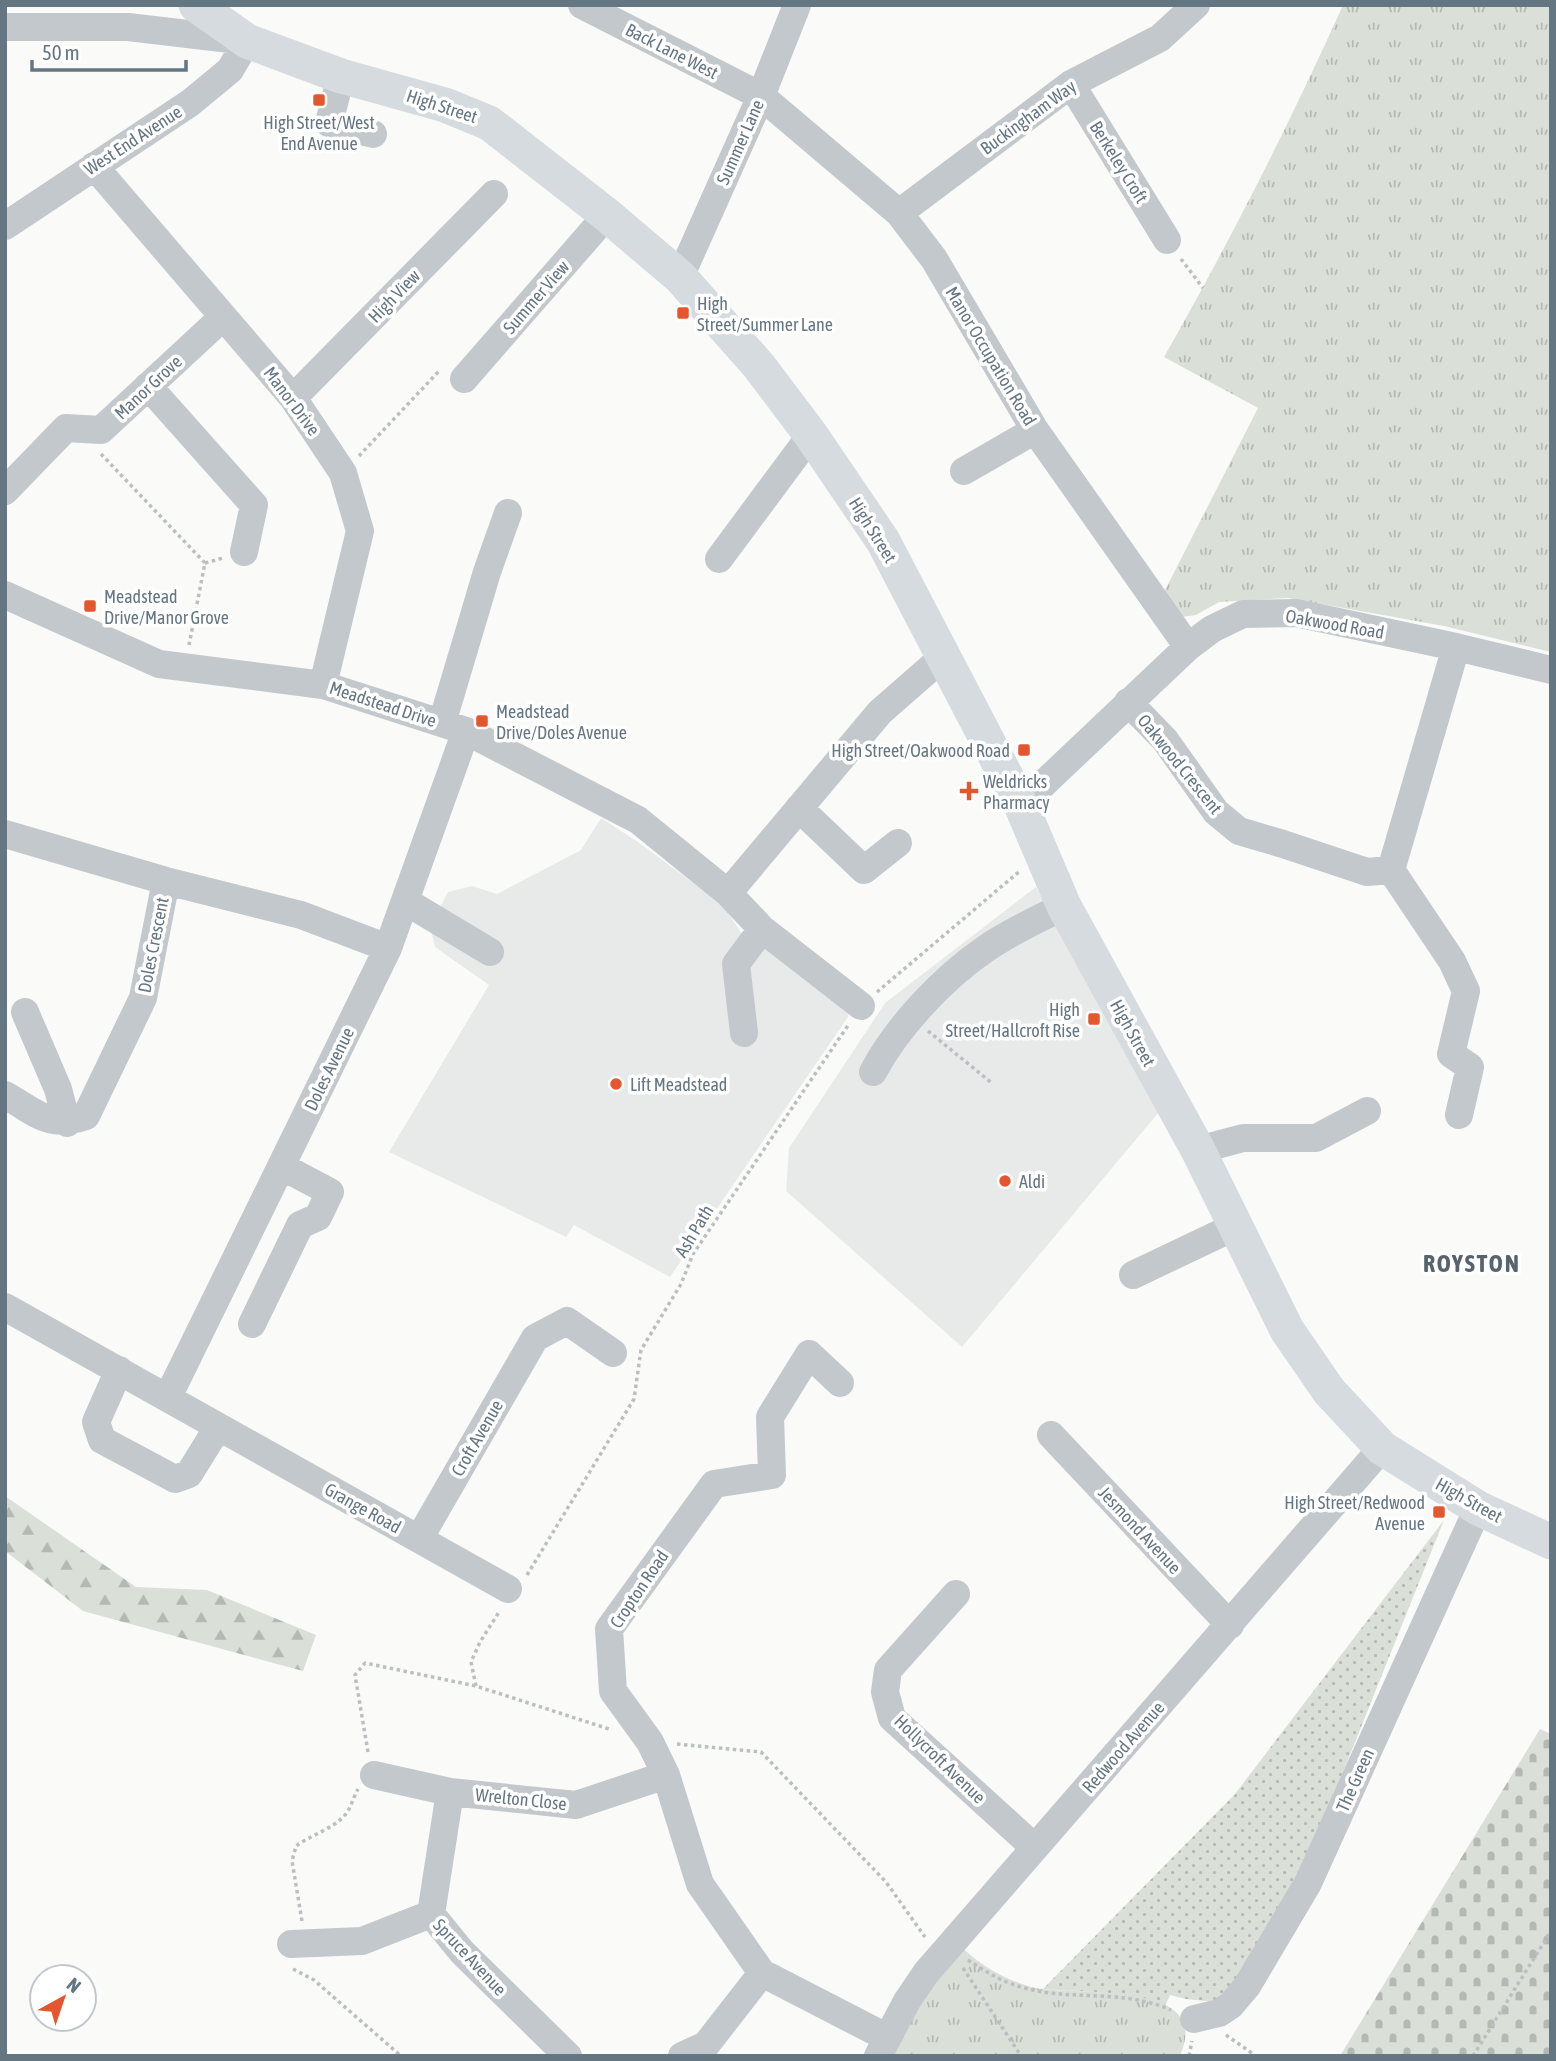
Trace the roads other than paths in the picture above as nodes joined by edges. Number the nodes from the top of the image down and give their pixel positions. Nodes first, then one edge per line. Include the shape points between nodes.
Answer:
1 (196, 5) edge
2 (582, 5) edge
3 (797, 5) edge
4 (1196, 5) edge
5 (5, 27) edge
6 (247, 41) junction
7 (341, 76) junction
8 (1071, 84) junction
9 (761, 96) junction
10 (373, 134) dead end
11 (94, 166) junction
12 (494, 194) dead end
13 (899, 213) junction
14 (607, 215) junction
15 (5, 226) edge
16 (1167, 240) road end
17 (680, 277) junction
18 (223, 317) junction
19 (464, 379) dead end
20 (148, 386) junction
21 (293, 398) junction
22 (1035, 430) junction
23 (811, 435) junction
24 (964, 471) dead end
25 (5, 491) edge
26 (508, 513) dead end
27 (244, 552) dead end
28 (719, 559) dead end
29 (5, 595) edge
30 (1188, 647) junction
31 (1456, 647) junction
32 (943, 657) junction
33 (1551, 670) edge
34 (323, 685) junction
35 (1128, 702) junction
36 (454, 727) junction
37 (1021, 806) junction
38 (799, 808) junction
39 (5, 834) edge
40 (898, 843) dead end
41 (1391, 870) junction
42 (166, 881) junction
43 (728, 893) junction
44 (405, 901) junction
45 (1064, 906) junction
46 (762, 929) junction
47 (388, 948) junction
48 (489, 952) dead end
49 (861, 1006) road end
50 (25, 1012) dead end
51 (744, 1033) dead end
52 (873, 1072) dead end
53 (5, 1095) edge
54 (1367, 1111) dead end
55 (1459, 1115) dead end
56 (67, 1123) junction
57 (1198, 1150) junction
58 (281, 1166) junction
59 (1236, 1226) junction
60 (1133, 1276) dead end
61 (5, 1307) edge
62 (252, 1324) dead end
63 (613, 1353) dead end
64 (119, 1370) junction
65 (840, 1383) dead end
66 (168, 1397) junction
67 (218, 1427) junction
68 (1051, 1435) dead end
69 (1382, 1448) junction
70 (1478, 1508) junction
71 (419, 1539) junction
72 (1551, 1542) edge
73 (508, 1589) road end
74 (956, 1594) dead end
75 (1230, 1625) junction
76 (374, 1775) road end
77 (666, 1775) junction
78 (450, 1792) junction
79 (1034, 1847) junction
80 (430, 1914) junction
81 (291, 1944) road end
82 (762, 1973) junction
83 (1202, 2017) road end
84 (882, 2046) edge
85 (568, 2056) edge
86 (682, 2056) edge

1 - 6 main road, High Street
2 - 9 street, Back Lane West
3 - 9 street, Summer Lane
4 - 8 street, Buckingham Way via 1160,38
5 - 6 street via 128,27
6 - 7 main road, High Street
6 - 11 street, West End Avenue via 230,70 190,103
7 - 10 street via 329,123
7 - 14 main road, High Street via 445,105 489,123
8 - 13 street, Buckingham Way
8 - 16 street, Berkeley Croft
9 - 13 street, Manor Occupation Road
9 - 17 street, Summer Lane
11 - 15 street, West End Avenue
11 - 18 street, Manor Drive
12 - 21 street, High View
13 - 22 street, Manor Occupation Road via 934,259
14 - 17 main road, High Street
14 - 19 street, Summer View
17 - 23 main road, High Street via 759,366
18 - 20 street, Manor Grove
18 - 21 street, Manor Drive
20 - 25 street, Manor Grove via 101,430 66,428
20 - 27 street via 254,505
21 - 34 street, Manor Drive via 343,473 360,531
22 - 24 street
22 - 30 street, Manor Occupation Road
23 - 28 street
23 - 32 main road, High Street via 883,541
26 - 36 street, Doles Avenue via 487,572
29 - 34 street, Meadstead Drive via 159,664
30 - 31 street, Oakwood Road via 1242,614 1296,613
30 - 35 street, Oakwood Road
31 - 33 street, Oakwood Road
31 - 41 street
32 - 37 main road, High Street
32 - 38 street via 880,712
34 - 36 street, Meadstead Drive
35 - 37 street, Oakwood Road
35 - 41 street, Oakwood Crescent via 1165,740 1216,812 1239,831 1367,872
36 - 43 street, Meadstead Drive via 638,820
36 - 44 street, Doles Avenue
37 - 45 main road, High Street
38 - 40 street via 864,870
38 - 43 street
39 - 42 street, Doles Crescent
41 - 55 street via 1452,961 1466,991 1451,1054 1470,1067
42 - 47 street via 302,915
42 - 56 street, Doles Crescent via 144,998 86,1116
43 - 46 street, Meadstead Drive
44 - 47 street, Doles Avenue
44 - 48 street
45 - 52 street via 985,949 944,983 886,1049
45 - 57 main road, High Street
46 - 49 street, Meadstead Drive
46 - 51 street via 736,964
47 - 58 street, Doles Avenue
50 - 56 street via 58,1089
53 - 56 street via 52,1121
54 - 57 street via 1317,1138 1243,1138
57 - 59 main road, High Street
58 - 62 street via 330,1192 318,1217 300,1225
58 - 66 street, Doles Avenue
59 - 60 street
59 - 69 main road, High Street via 1287,1330 1329,1391
61 - 64 street, Grange Road
63 - 71 street, Croft Avenue via 567,1321 535,1338
64 - 66 street, Grange Road
64 - 67 street via 96,1422 102,1440 174,1479 189,1475
65 - 77 street, Cropton Road via 809,1354 770,1417 772,1475 714,1484 609,1629 613,1691 650,1742
66 - 67 street, Grange Road
67 - 71 street, Grange Road
68 - 75 street, Jesmond Avenue
69 - 70 main road, High Street
69 - 75 street, Redwood Avenue
70 - 72 main road, High Street
70 - 83 street, The Green via 1308,1883 1247,1986 1231,2006
71 - 73 street, Grange Road
74 - 79 street, Hollycroft Avenue via 888,1670 885,1692 892,1718
75 - 79 street, Redwood Avenue
76 - 78 street, Wrelton Close
77 - 78 street, Wrelton Close via 576,1805
77 - 82 street, Cropton Road via 700,1884
78 - 80 street, Spruce Avenue
79 - 84 street, Redwood Avenue via 955,1952 913,1992
80 - 81 street via 362,1941
80 - 85 street, Spruce Avenue via 462,1952
82 - 84 street, Cropton Road
82 - 86 street via 706,2045

